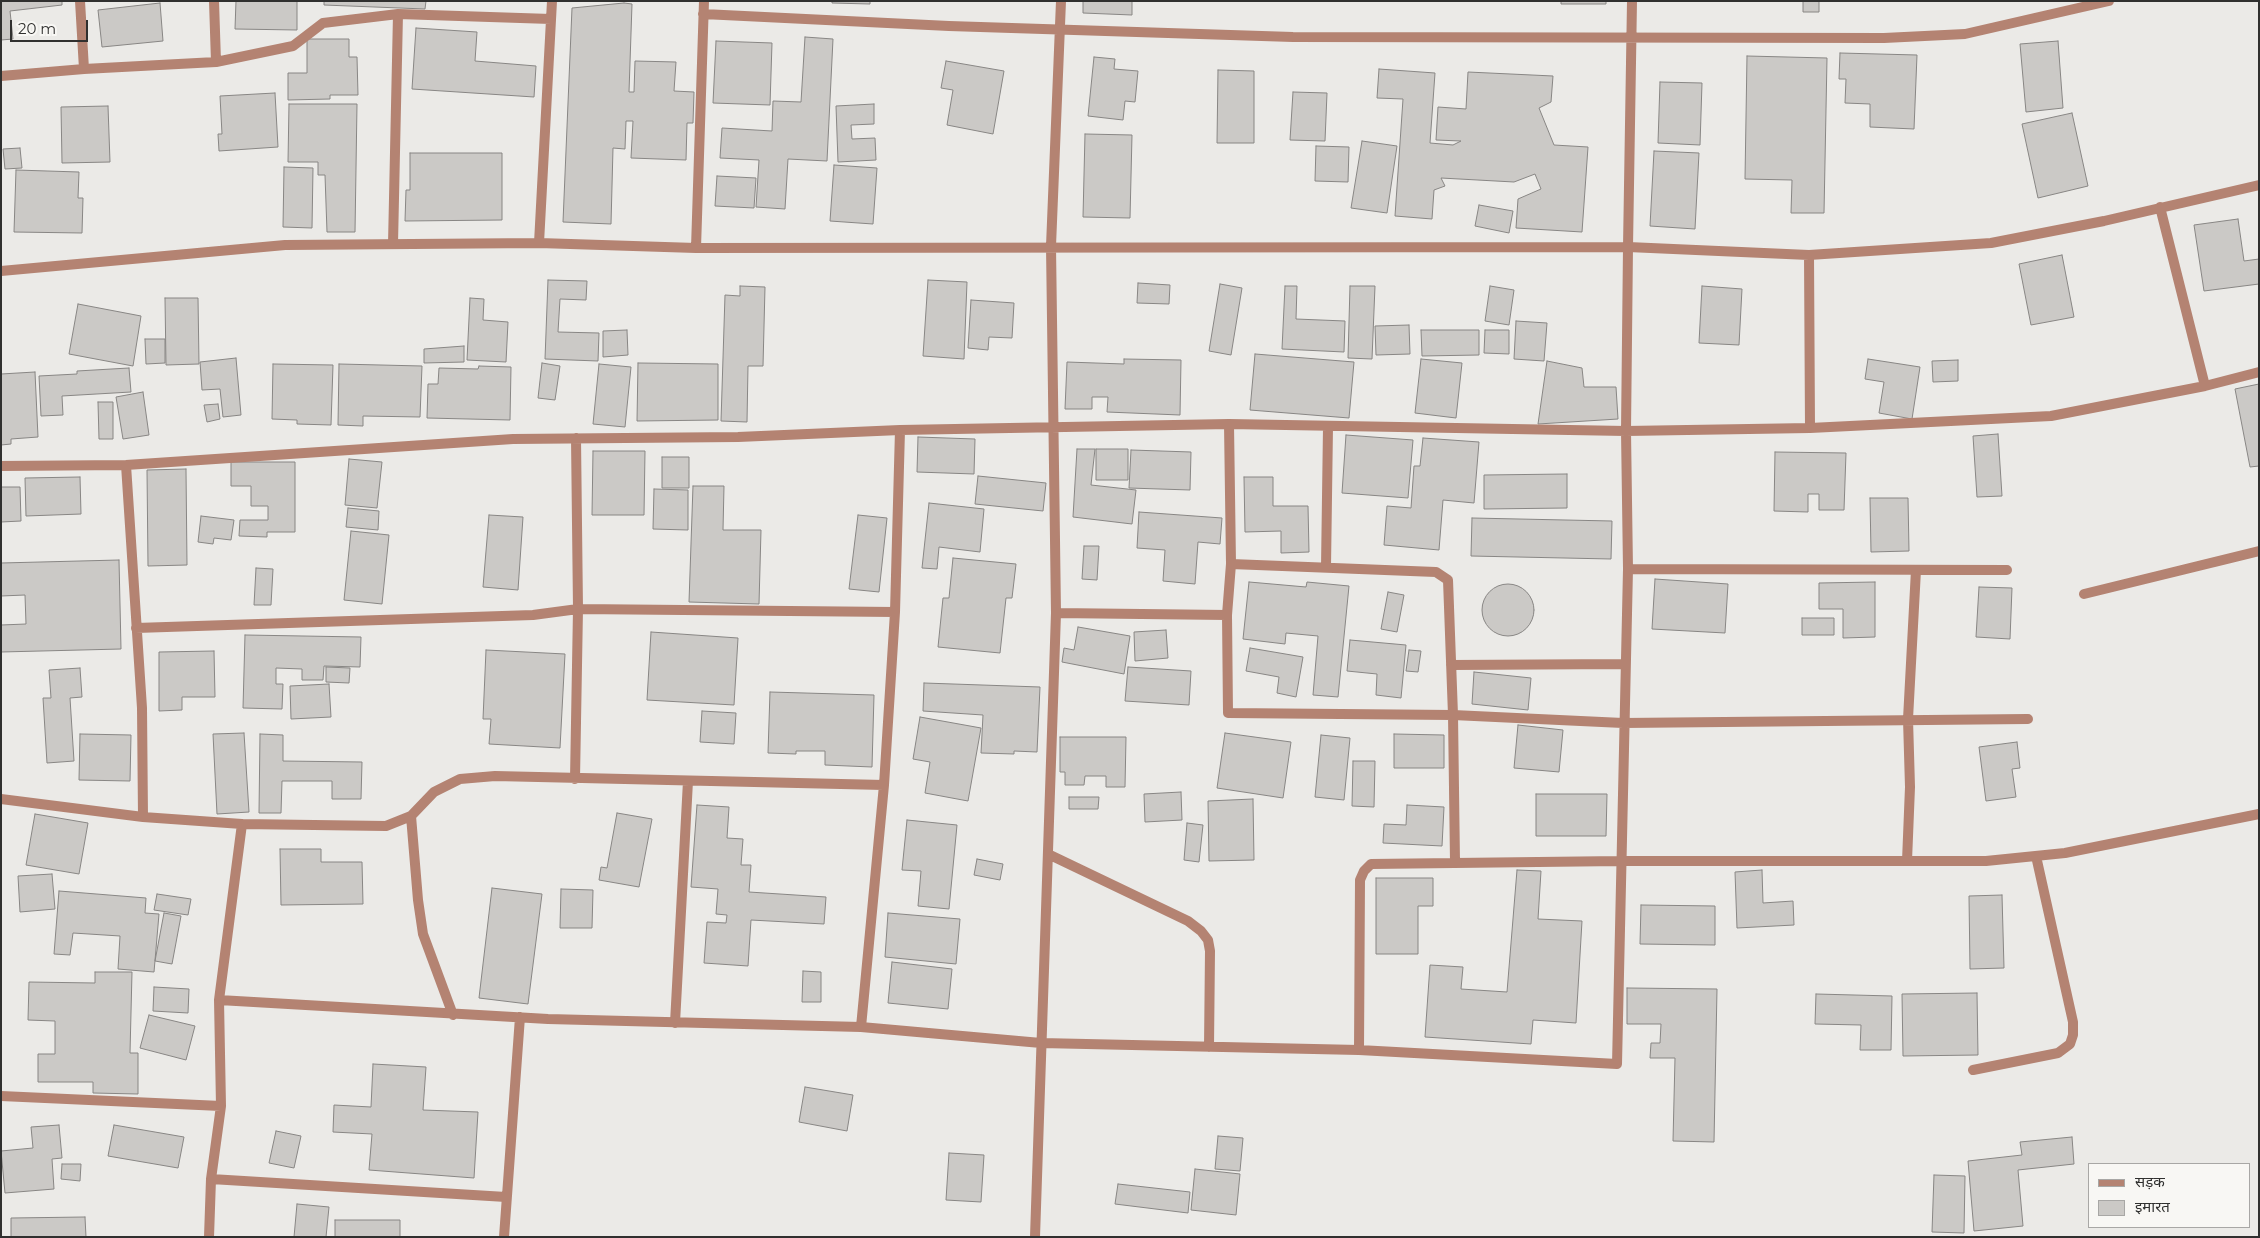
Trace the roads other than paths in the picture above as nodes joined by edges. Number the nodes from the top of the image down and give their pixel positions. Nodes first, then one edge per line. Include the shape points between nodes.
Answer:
1 (80, 1) edge
2 (214, 1) edge
3 (552, 1) edge
4 (704, 1) edge
5 (1061, 1) edge
6 (1632, 1) edge
7 (2108, 1) edge
8 (398, 14) junction
9 (703, 14) junction
10 (551, 19) junction
11 (1061, 29) junction
12 (1630, 36) junction
13 (216, 62) junction
14 (84, 69) junction
15 (1, 76) edge
16 (2259, 185) edge
17 (2160, 207) junction
18 (539, 242) junction
19 (393, 244) junction
20 (1051, 246) junction
21 (1628, 247) junction
22 (696, 248) junction
23 (1809, 255) junction
24 (1, 271) edge
25 (2259, 372) edge
26 (2205, 386) junction
27 (1229, 424) junction
28 (1055, 427) junction
29 (1328, 427) junction
30 (1810, 428) junction
31 (900, 430) junction
32 (1626, 431) junction
33 (576, 438) junction
34 (126, 465) junction
35 (1, 466) edge
36 (2259, 551) edge
37 (1231, 564) junction
38 (1326, 567) junction
39 (1628, 569) junction
40 (1916, 570) junction
41 (2008, 570) dead end
42 (2084, 594) dead end
43 (578, 609) junction
44 (895, 612) junction
45 (1056, 614) junction
46 (1227, 615) junction
47 (136, 628) junction
48 (1451, 664) junction
49 (1625, 664) junction
50 (1453, 715) junction
51 (1908, 719) junction
52 (2028, 719) dead end
53 (1622, 723) junction
54 (575, 779) junction
55 (688, 781) junction
56 (884, 785) junction
57 (1, 799) edge
58 (2259, 814) edge
59 (411, 816) junction
60 (144, 817) junction
61 (242, 824) junction
62 (1048, 854) junction
63 (2036, 856) junction
64 (1621, 860) junction
65 (1907, 861) junction
66 (1455, 862) junction
67 (219, 1000) junction
68 (453, 1015) junction
69 (520, 1017) junction
70 (675, 1023) junction
71 (860, 1026) junction
72 (1041, 1043) junction
73 (1210, 1046) junction
74 (1359, 1050) junction
75 (1973, 1070) dead end
76 (1, 1096) edge
77 (221, 1106) junction
78 (211, 1179) junction
79 (506, 1197) junction
80 (209, 1237) edge
81 (504, 1237) edge
82 (1035, 1237) edge

1 - 14 street
2 - 13 street
3 - 10 street
4 - 9 street
5 - 11 street
6 - 12 street
7 - 12 street via 1965,34 1884,38
8 - 10 street
8 - 13 street via 322,23 293,46
8 - 19 street
9 - 11 street
9 - 22 street
10 - 18 street
11 - 12 street via 1293,37
11 - 20 street
12 - 21 street
13 - 14 street
14 - 15 street
16 - 17 street
17 - 23 street via 1991,243
17 - 26 street
18 - 19 street
18 - 22 street
19 - 24 street via 285,245
20 - 21 street
20 - 22 street
20 - 28 street
21 - 23 street
21 - 32 street
23 - 30 street
25 - 26 street
26 - 30 street via 2051,416
27 - 28 street
27 - 29 street
27 - 37 street
28 - 31 street
28 - 45 street
29 - 32 street
29 - 38 street
30 - 32 street
31 - 33 street via 738,437
31 - 44 street
32 - 39 street
33 - 34 street via 514,439
33 - 43 street
34 - 35 street
34 - 47 street
36 - 42 street
37 - 38 street
37 - 46 street
38 - 48 street via 1436,572 1448,580
39 - 40 street
39 - 49 street
40 - 41 street
40 - 51 street
43 - 44 street
43 - 47 street via 533,615
43 - 54 street
44 - 56 street
45 - 46 street
45 - 62 street
46 - 50 street via 1228,713
47 - 60 street via 142,708
48 - 49 street
48 - 50 street
49 - 53 street
50 - 53 street
50 - 66 street
51 - 52 street
51 - 53 street
51 - 65 street
53 - 64 street
54 - 55 street
54 - 59 street via 495,776 460,779 434,792
55 - 56 street
55 - 70 street
56 - 71 street
57 - 60 street
58 - 63 street
59 - 61 street via 386,826
59 - 68 street via 423,934
60 - 61 street
61 - 67 street
62 - 72 street
62 - 73 street via 1201,930 1210,951
63 - 65 street via 1986,861
63 - 75 street via 2073,1035 2070,1044 2058,1052
64 - 65 street
64 - 66 street
64 - 74 street via 1617,1064
66 - 74 street via 1382,862 1371,864 1364,870 1360,880
67 - 68 street
67 - 77 street
68 - 69 street
69 - 70 street
69 - 79 street
70 - 71 street
71 - 72 street
72 - 73 street
72 - 82 street
73 - 74 street
76 - 77 street
77 - 78 street
78 - 79 street
78 - 80 street
79 - 81 street

